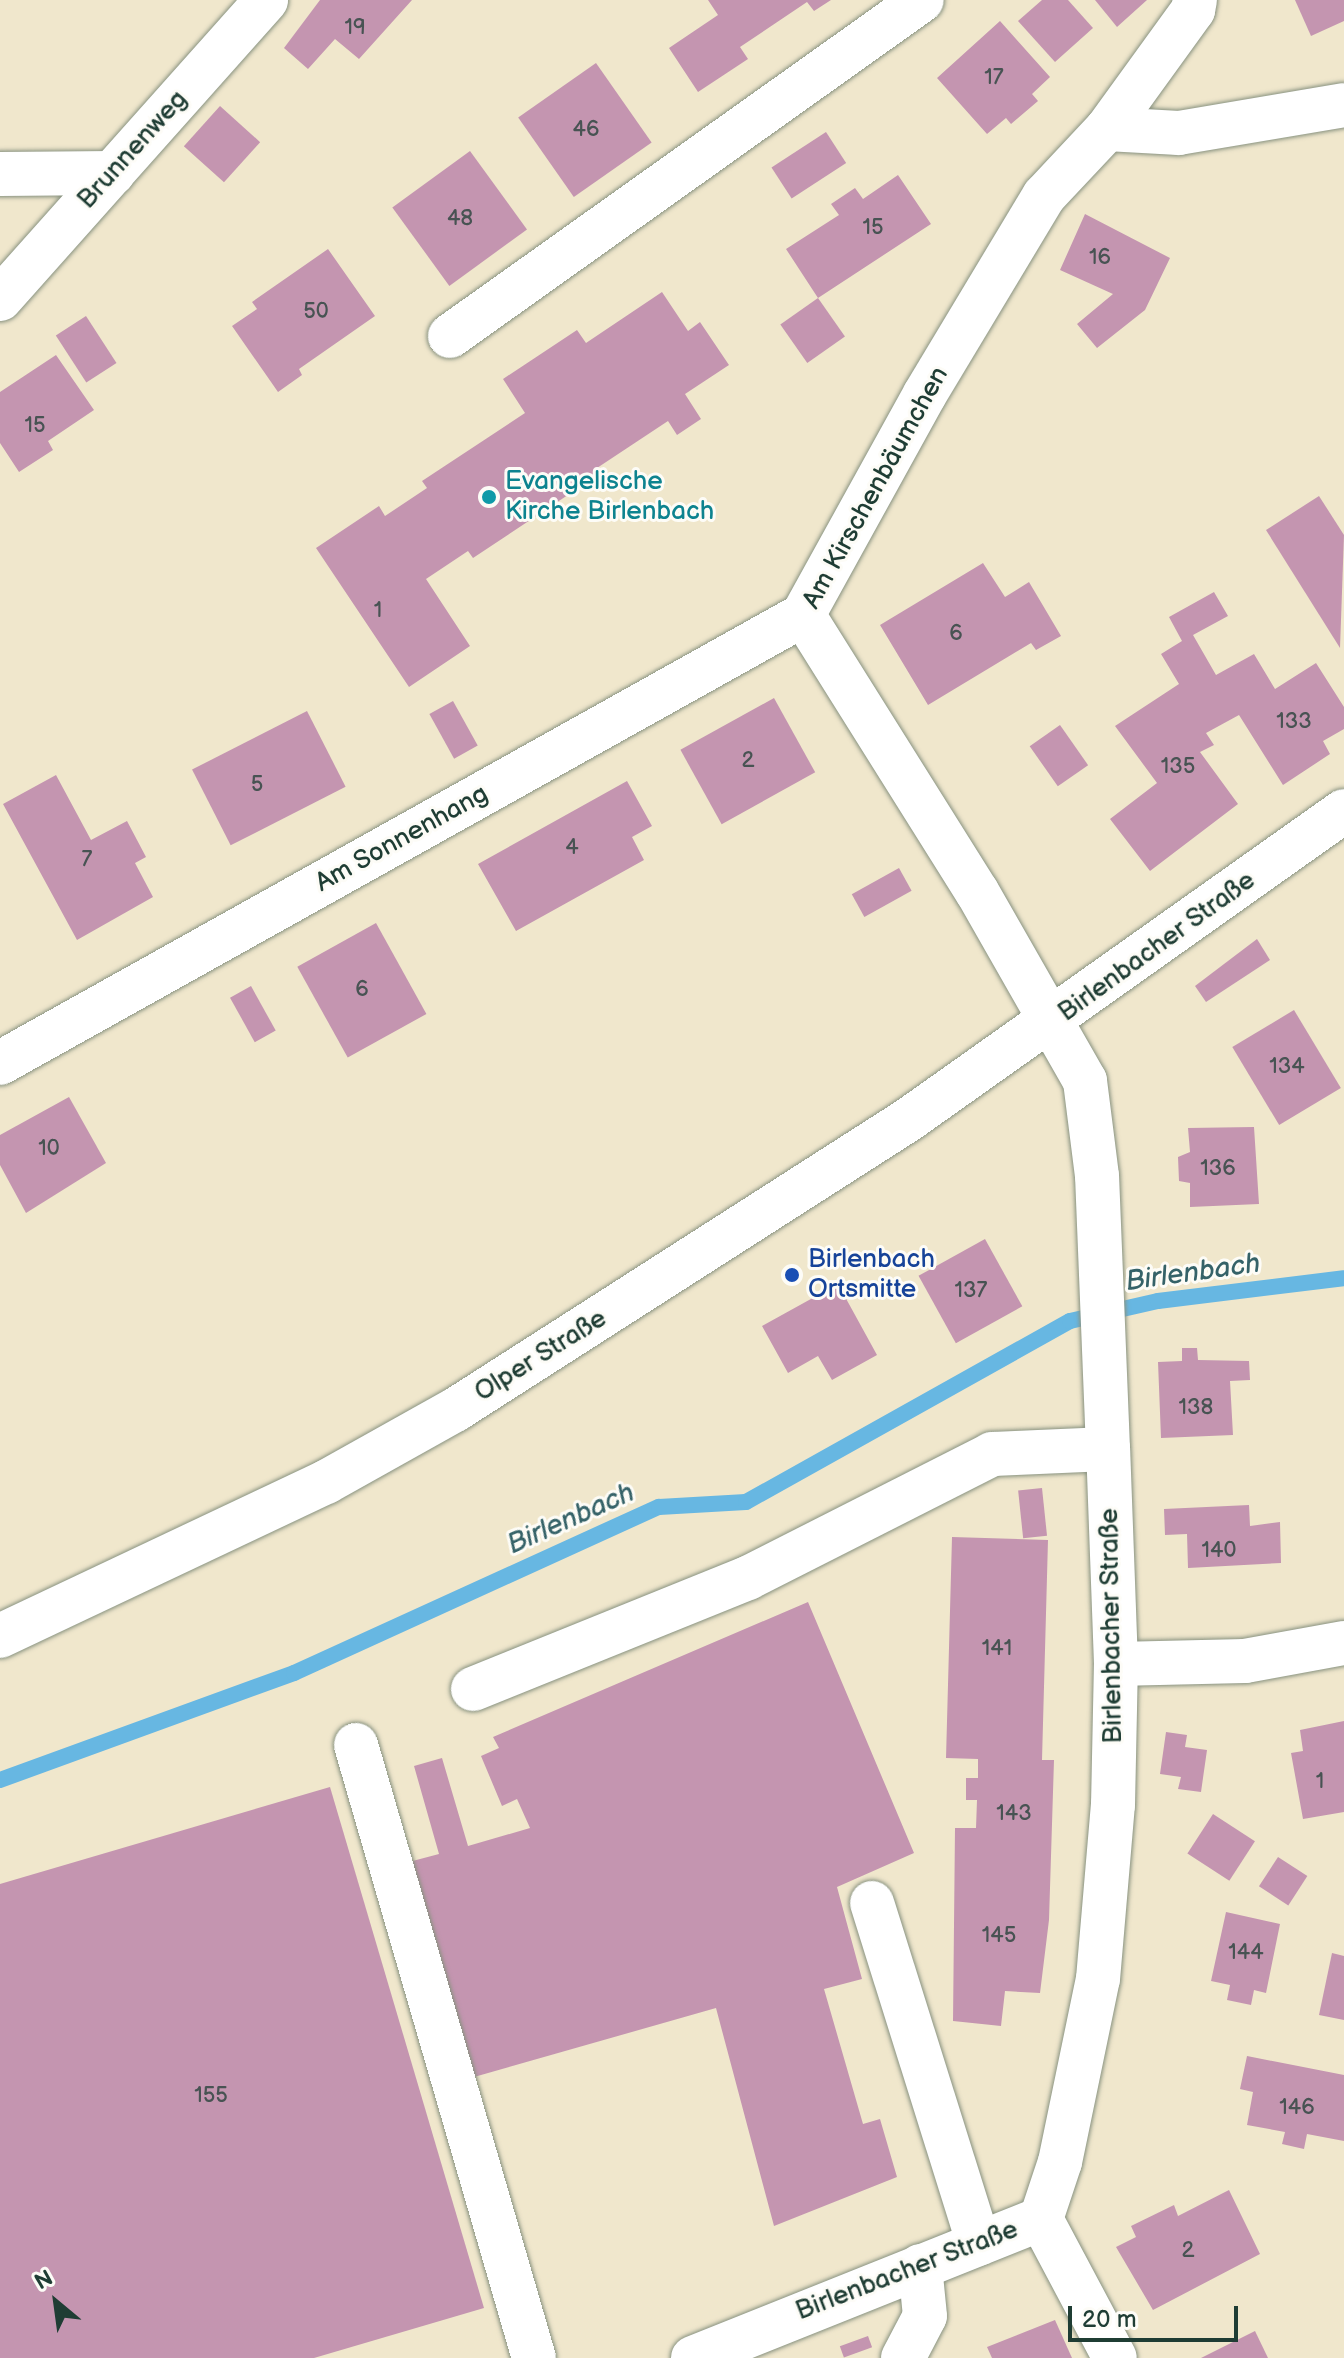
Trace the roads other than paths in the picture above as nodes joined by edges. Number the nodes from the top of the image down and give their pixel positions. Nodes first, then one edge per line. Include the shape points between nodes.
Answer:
1 (266, 0) edge
2 (922, 0) edge
3 (1195, 0) edge
4 (1344, 105) edge
5 (1107, 129) junction
6 (113, 173) junction
7 (0, 174) edge
8 (0, 299) edge
9 (450, 336) dead end
10 (803, 615) junction
11 (1344, 811) edge
12 (1051, 1022) junction
13 (0, 1063) edge
14 (1108, 1449) junction
15 (0, 1636) edge
16 (1344, 1643) edge
17 (1116, 1664) junction
18 (473, 1689) dead end
19 (356, 1745) dead end
20 (872, 1903) dead end
21 (1041, 2219) junction
22 (979, 2244) junction
23 (920, 2266) junction
24 (534, 2358) edge
25 (693, 2358) edge
26 (903, 2358) edge
27 (1115, 2358) edge

1 - 6 street, Brunnenweg
2 - 9 street
3 - 5 street, Am Kirschenbäumchen
4 - 5 street via 1179,133
5 - 10 street, Am Kirschenbäumchen via 1044,196 925,394
6 - 7 street
6 - 8 street, Brunnenweg
10 - 12 street, Am Kirschenbäumchen via 977,892
10 - 13 street, Am Sonnenhang
11 - 12 street, Birlenbacher Straße
12 - 14 street, Birlenbacher Straße via 1085,1081 1097,1176
12 - 15 street, Olper Straße via 896,1128 455,1410 326,1482
14 - 17 street, Birlenbacher Straße
14 - 18 street via 992,1454 748,1578
16 - 17 street via 1245,1661
17 - 21 street, Birlenbacher Straße via 1113,1805 1098,1979 1060,2162
19 - 24 street
20 - 22 street
21 - 22 street, Birlenbacher Straße
21 - 27 street
22 - 23 street, Birlenbacher Straße
23 - 25 street, Birlenbacher Straße
23 - 26 street via 925,2316

